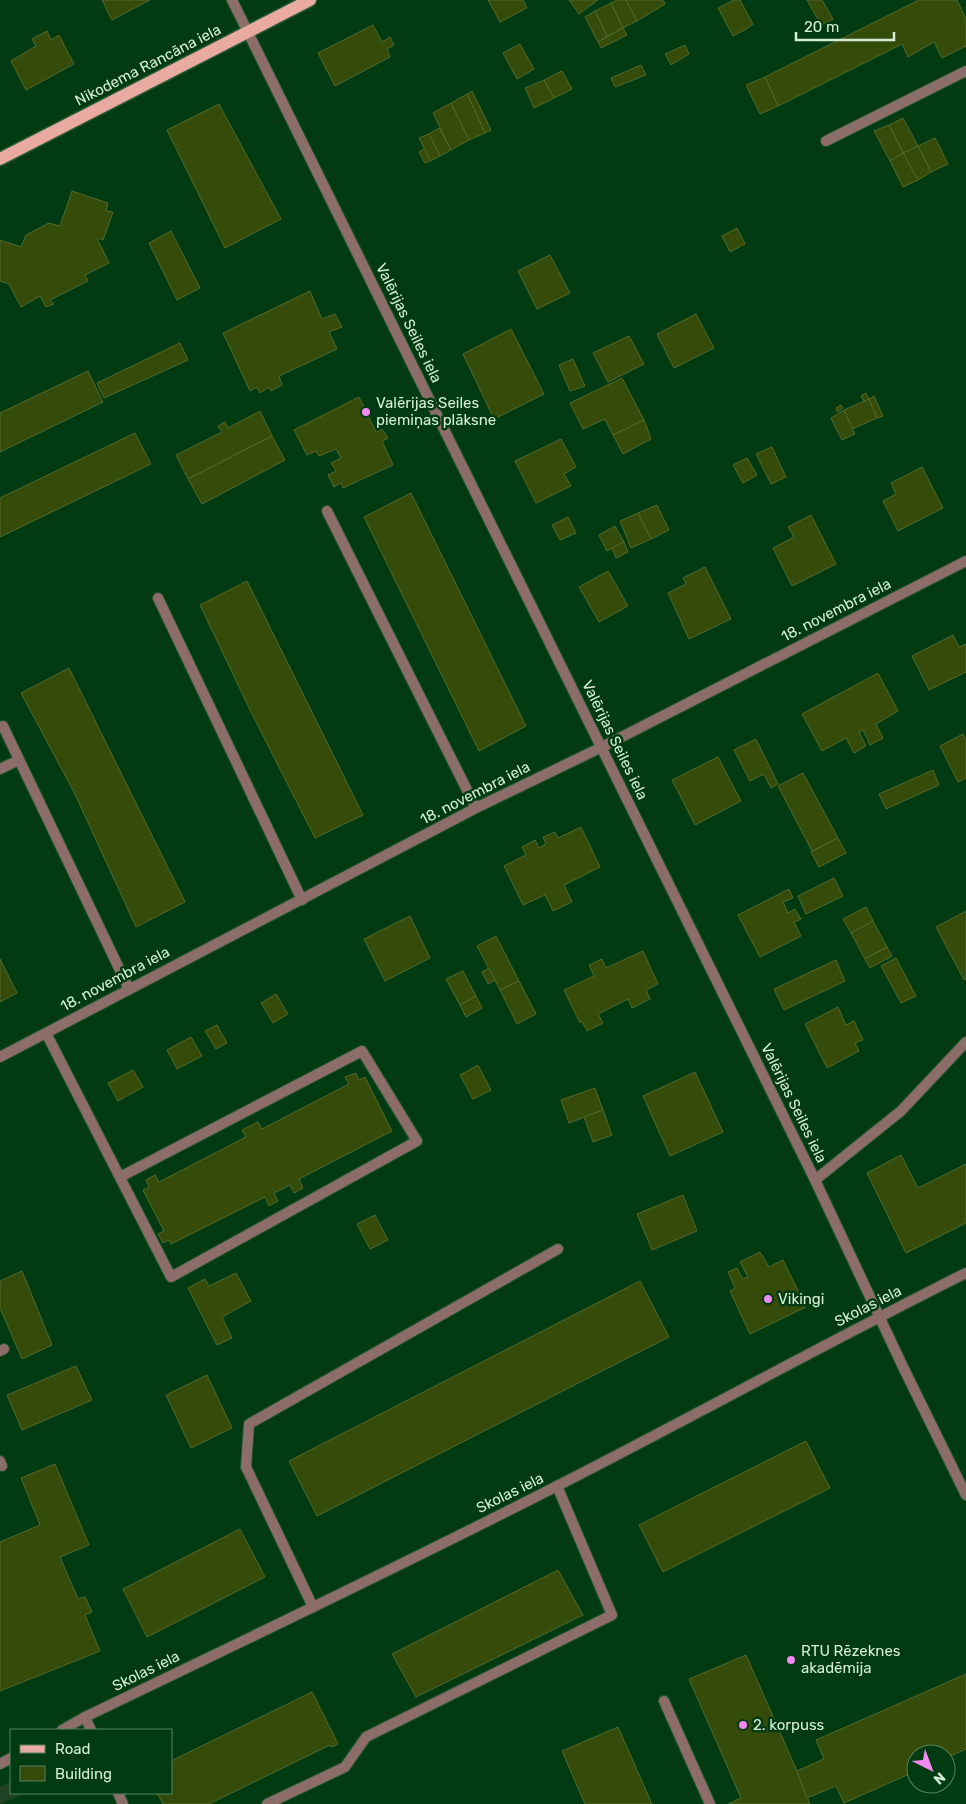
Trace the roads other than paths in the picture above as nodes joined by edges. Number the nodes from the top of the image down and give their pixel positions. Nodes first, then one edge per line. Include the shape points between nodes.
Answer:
1 (232, 0) edge
2 (310, 0) edge
3 (248, 32) junction
4 (966, 71) edge
5 (826, 141) dead end
6 (0, 158) edge
7 (327, 511) dead end
8 (966, 561) edge
9 (158, 598) dead end
10 (2, 726) dead end
11 (602, 747) junction
12 (19, 760) junction
13 (0, 769) edge
14 (476, 808) junction
15 (302, 900) junction
16 (130, 989) junction
17 (46, 1033) junction
18 (966, 1042) edge
19 (0, 1057) edge
20 (120, 1177) junction
21 (815, 1180) junction
22 (558, 1249) dead end
23 (966, 1274) edge
24 (879, 1316) junction
25 (557, 1486) junction
26 (966, 1495) edge
27 (313, 1607) junction
28 (664, 1701) dead end
29 (85, 1717) junction
30 (64, 1729) edge
31 (91, 1729) edge
32 (267, 1804) edge
33 (710, 1804) edge

1 - 3 street, Valērijas Seiles iela
2 - 3 main road, Nikodema Rancāna iela
3 - 6 main road, Nikodema Rancāna iela
3 - 11 street, Valērijas Seiles iela
4 - 5 street
7 - 14 street
8 - 11 street, 18. novembra iela
9 - 15 street
10 - 12 street
11 - 14 street, 18. novembra iela
11 - 21 street, Valērijas Seiles iela
12 - 13 street
12 - 16 street
14 - 15 street, 18. novembra iela
15 - 16 street, 18. novembra iela
16 - 17 street, 18. novembra iela
17 - 19 street, 18. novembra iela
17 - 20 street
18 - 21 street via 901,1111
20 - 20 street via 172,1277 417,1141 362,1051
21 - 24 street, Valērijas Seiles iela
22 - 27 street via 249,1424 246,1467
23 - 24 street, Skolas iela
24 - 25 street, Skolas iela
24 - 26 street, Valērijas Seiles iela
25 - 27 street, Skolas iela
25 - 32 street via 612,1615 366,1738 345,1767
27 - 29 street, Skolas iela
28 - 33 street
29 - 30 street, Skolas iela
29 - 31 street

